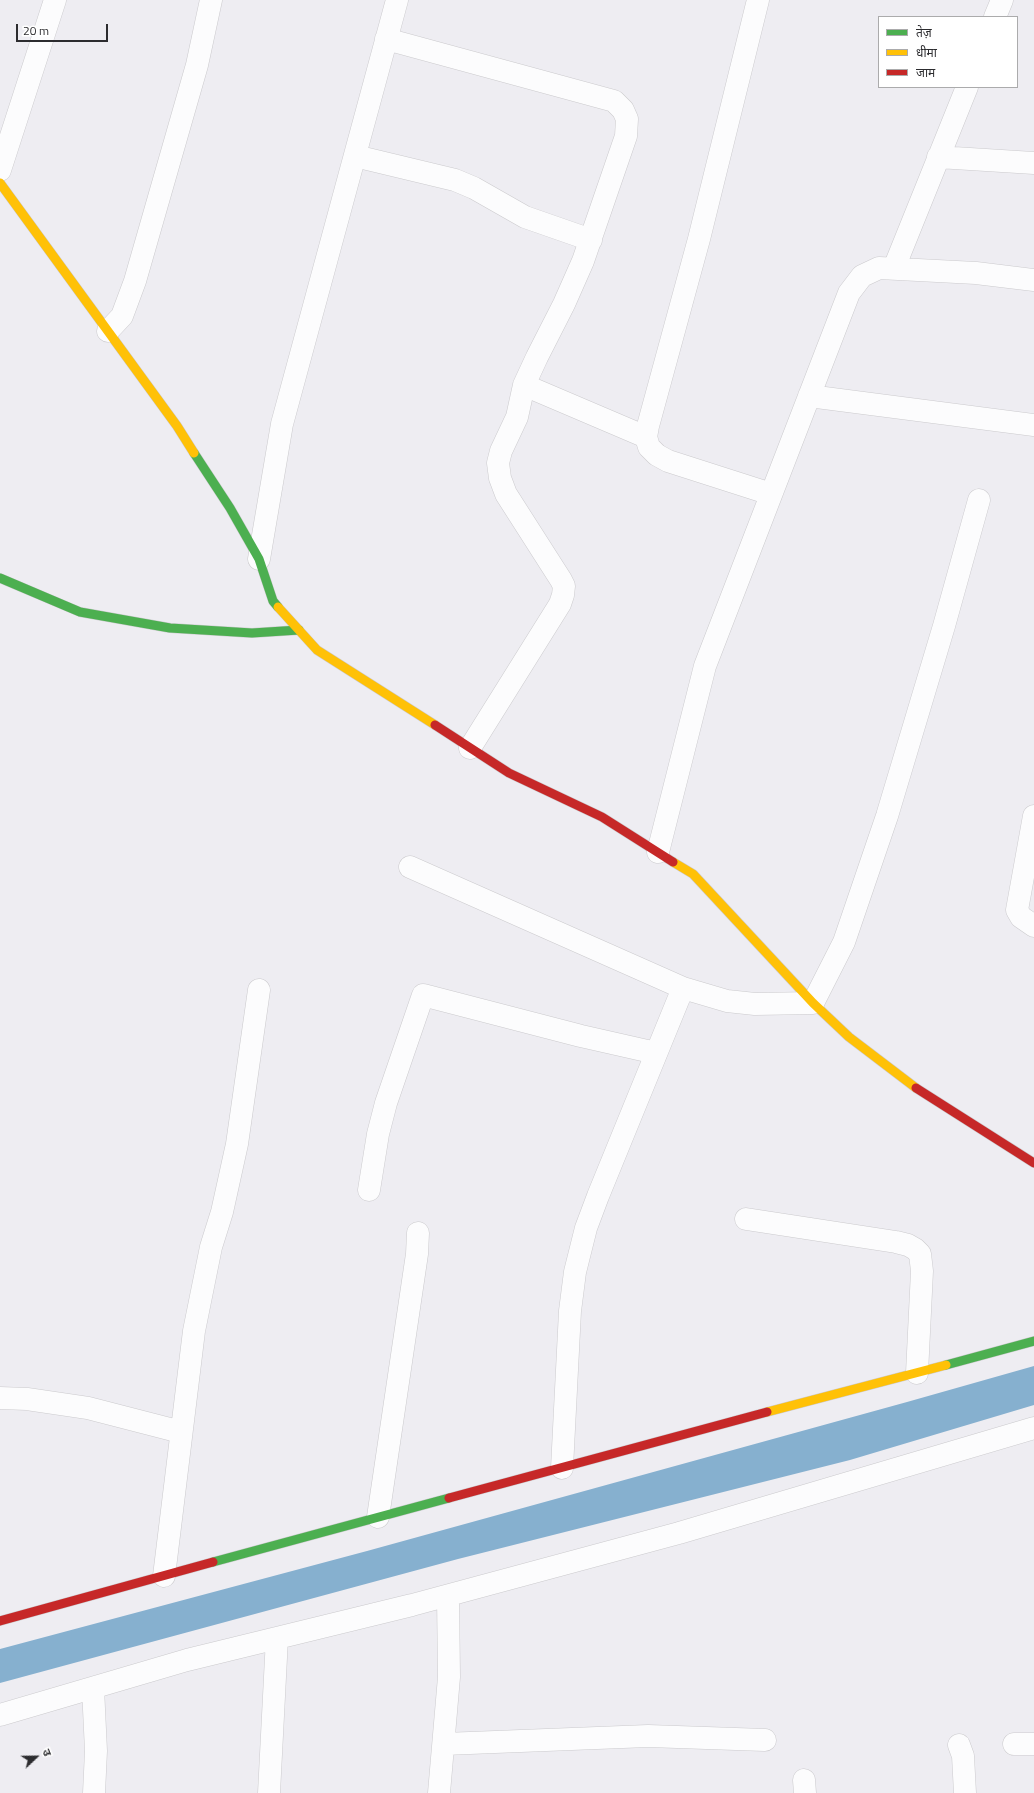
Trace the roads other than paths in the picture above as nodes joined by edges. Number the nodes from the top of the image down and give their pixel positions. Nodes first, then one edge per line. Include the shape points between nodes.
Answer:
1 (55, 0) edge
2 (211, 0) edge
3 (397, 0) edge
4 (758, 0) edge
5 (1002, 0) edge
6 (996, 16) edge
7 (386, 39) junction
8 (967, 88) edge
9 (355, 156) junction
10 (938, 158) junction
11 (1034, 163) edge
12 (0, 170) edge
13 (0, 182) edge
14 (590, 240) junction
15 (894, 268) junction
16 (1034, 280) edge
17 (108, 331) junction
18 (524, 385) junction
19 (809, 396) junction
20 (1034, 425) edge
21 (646, 437) junction
22 (771, 494) junction
23 (978, 500) dead end
24 (259, 558) junction
25 (0, 578) edge
26 (299, 630) junction
27 (470, 748) junction
28 (1034, 816) edge
29 (658, 852) junction
30 (410, 867) dead end
31 (1034, 926) edge
32 (683, 988) junction
33 (259, 990) dead end
34 (813, 1003) junction
35 (656, 1053) junction
36 (1034, 1164) edge
37 (370, 1190) dead end
38 (746, 1219) dead end
39 (418, 1233) dead end
40 (1034, 1341) edge
41 (917, 1373) junction
42 (0, 1398) edge
43 (1034, 1428) edge
44 (181, 1432) junction
45 (562, 1468) junction
46 (378, 1517) junction
47 (164, 1576) junction
48 (448, 1596) junction
49 (0, 1621) edge
50 (277, 1638) junction
51 (93, 1688) junction
52 (0, 1715) edge
53 (765, 1740) dead end
54 (444, 1744) junction
55 (959, 1745) dead end
56 (94, 1793) edge
57 (269, 1793) edge
58 (439, 1793) edge
59 (965, 1793) edge

1 - 12 street
2 - 17 street via 197,65 135,281 122,316
3 - 7 street
4 - 21 street via 699,239
5 - 6 street
7 - 9 street
7 - 14 street via 614,101 627,119 626,136
8 - 10 street
9 - 14 street via 455,180 525,217
9 - 24 street via 282,424
10 - 11 street
10 - 15 street
13 - 17 street
14 - 18 street via 576,280
15 - 16 street via 976,273
15 - 19 street via 878,268 862,276 849,293
17 - 24 street via 177,426
18 - 21 street
18 - 27 street via 517,417 501,451 498,463 500,478 506,494 561,580 564,586 563,595 560,604
19 - 20 street
19 - 22 street
21 - 22 street via 649,447 668,461
22 - 29 street via 705,666
23 - 34 street via 944,626 886,816 844,942
24 - 26 street via 273,601
25 - 26 street via 80,612 170,628 252,633
26 - 27 street via 317,650
27 - 29 street via 509,773 602,817
28 - 31 street via 1017,910 1021,917
29 - 34 street via 694,874
30 - 32 street
32 - 34 street via 727,1001 755,1004
32 - 35 street
33 - 44 street via 237,1144 222,1212 211,1247 194,1332
34 - 36 street via 849,1036 917,1089
35 - 37 street via 423,996 386,1103 378,1134
35 - 45 street via 593,1209 575,1272 570,1311
38 - 41 street via 896,1242 915,1249 920,1254 922,1271
39 - 46 street via 418,1254
40 - 41 street
41 - 45 street
42 - 44 street via 27,1399 88,1408
43 - 48 street via 679,1533
44 - 47 street
45 - 46 street
46 - 47 street
47 - 49 street
48 - 50 street
48 - 54 street via 449,1677
50 - 51 street via 187,1660
50 - 57 street
51 - 52 street
51 - 56 street via 96,1751
53 - 54 street via 648,1736
54 - 58 street
55 - 59 street via 963,1756

